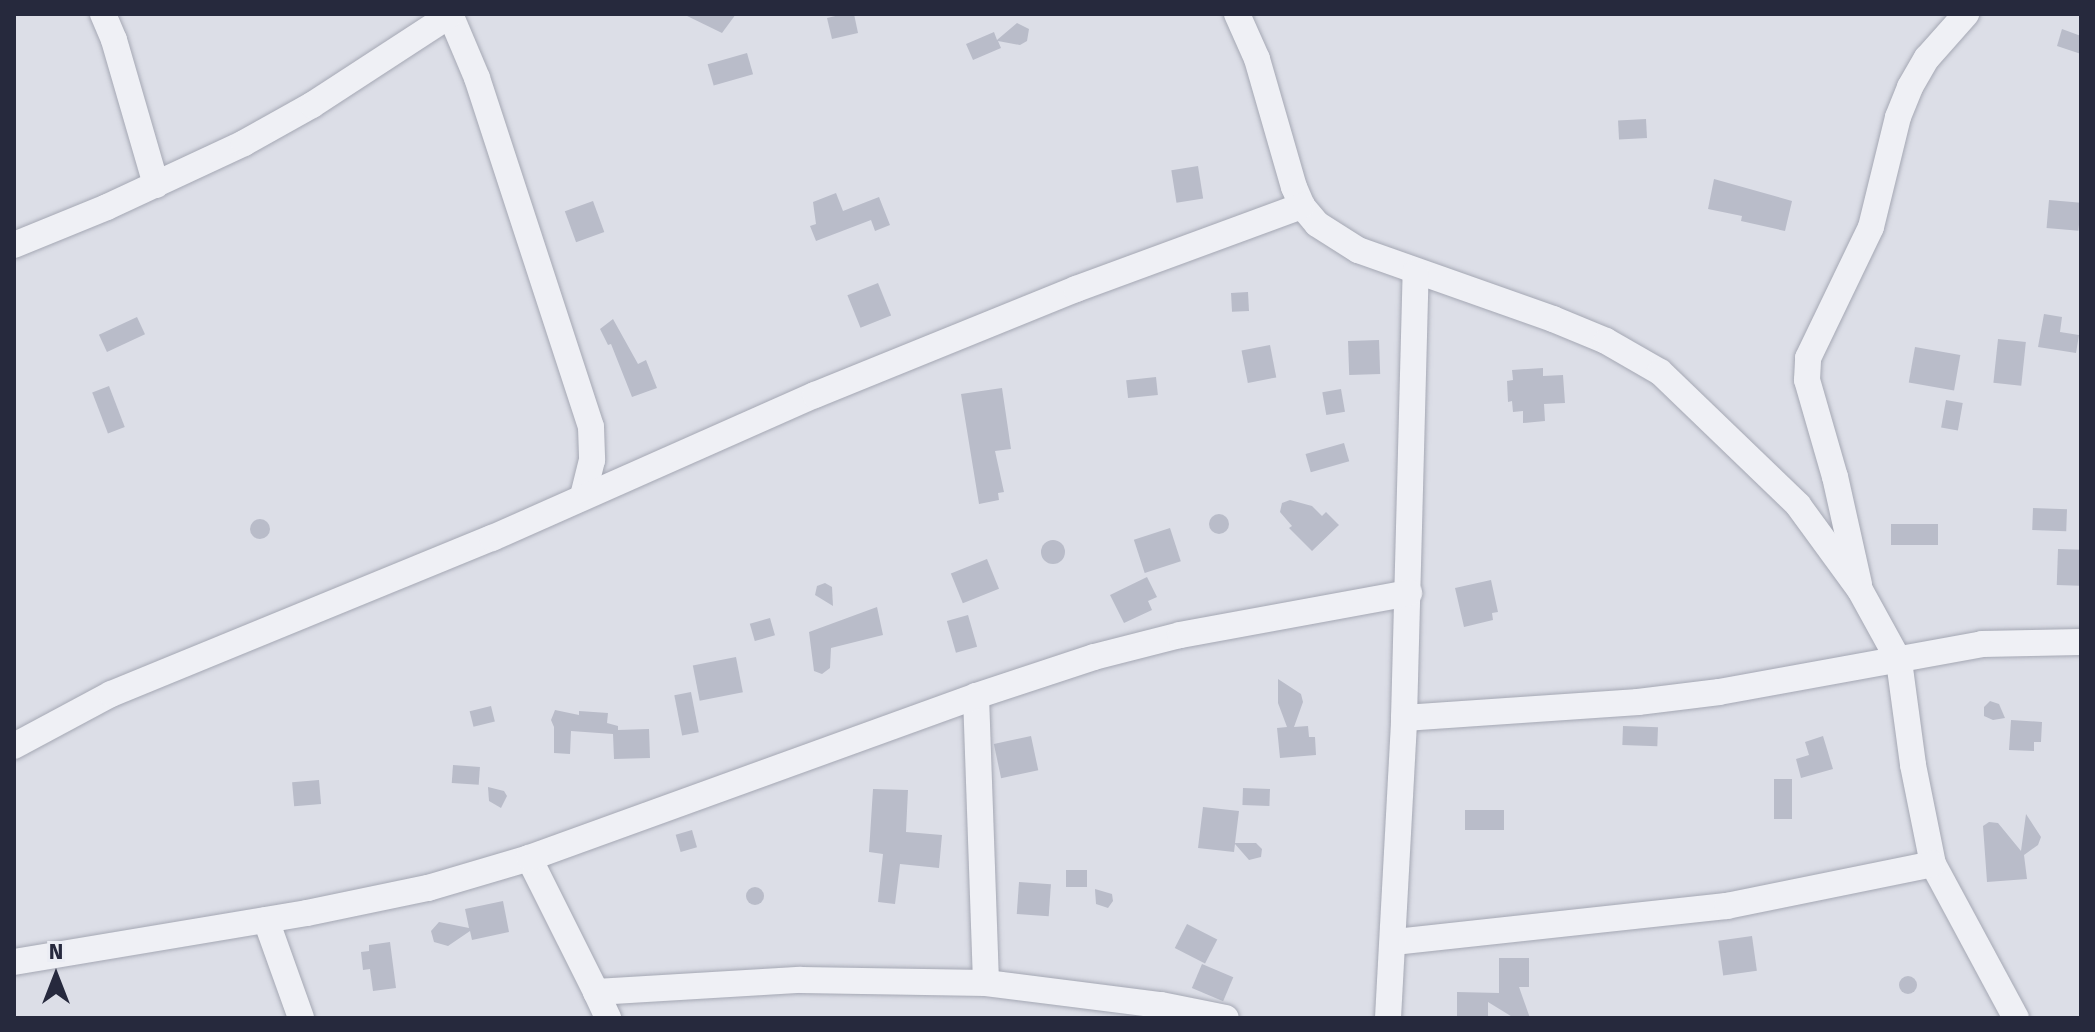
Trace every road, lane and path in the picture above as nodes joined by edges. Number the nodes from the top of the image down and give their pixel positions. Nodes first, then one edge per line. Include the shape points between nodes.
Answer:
1 (103, 14) edge
2 (1237, 14) edge
3 (1966, 14) edge
4 (450, 15) edge
5 (156, 185) junction
6 (1302, 206) junction
7 (14, 245) edge
8 (1416, 272) junction
9 (583, 495) junction
10 (1860, 590) junction
11 (1409, 593) junction
12 (2081, 642) edge
13 (1899, 661) junction
14 (976, 696) junction
15 (1404, 718) junction
16 (14, 746) edge
17 (529, 858) junction
18 (1933, 864) junction
19 (266, 920) junction
20 (1395, 942) junction
21 (14, 962) edge
22 (986, 983) junction
23 (596, 992) junction
24 (301, 1018) edge
25 (608, 1018) edge
26 (1226, 1018) edge
27 (1388, 1018) edge
28 (2016, 1018) edge

1 - 5 street
2 - 6 street via 1257,59
3 - 10 street via 1927,58 1910,87 1871,227 1808,358 1807,380
4 - 5 street via 312,105
4 - 9 street via 477,78 591,427 592,460
5 - 7 street
6 - 8 street via 1337,238
6 - 9 street via 1076,289
8 - 10 street via 1553,319 1660,372 1798,505
8 - 11 street
9 - 16 street via 492,538 111,694
10 - 13 street
11 - 14 street via 1180,635
11 - 15 street
12 - 13 street via 1982,644
13 - 15 street via 1665,699
13 - 18 street
14 - 17 street
14 - 22 street
15 - 20 street
17 - 19 street via 428,888
17 - 23 street
18 - 20 street via 1727,906
18 - 28 street
19 - 21 street
19 - 24 street
20 - 27 street
22 - 23 street via 710,982
22 - 26 street
23 - 25 street

